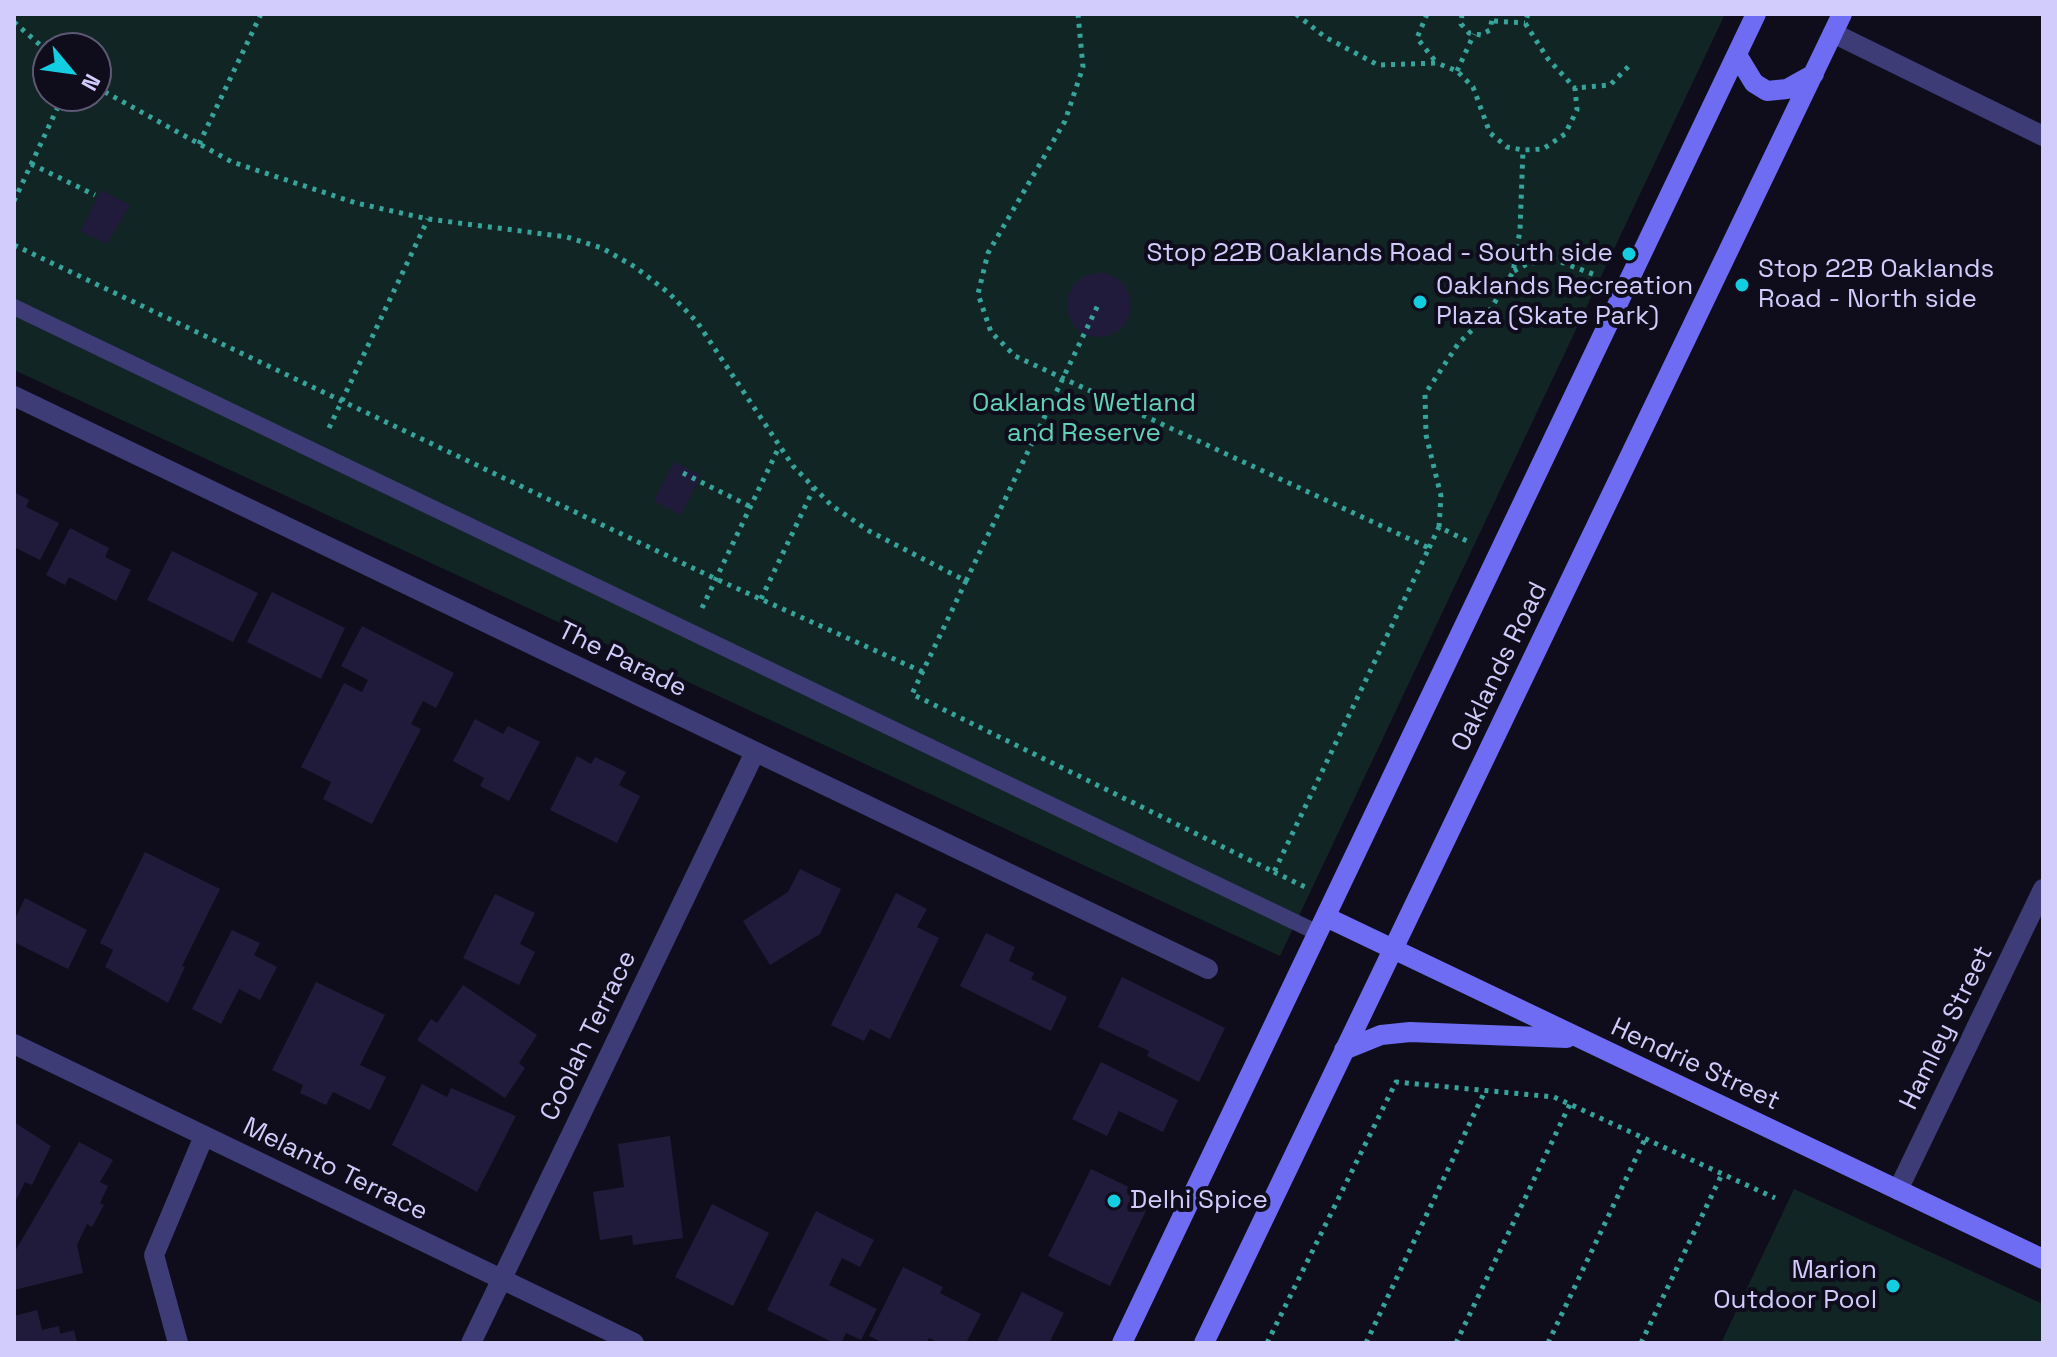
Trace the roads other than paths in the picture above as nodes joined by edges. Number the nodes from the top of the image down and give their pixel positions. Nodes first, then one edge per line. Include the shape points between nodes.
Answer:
1 (1756, 14) edge
2 (1837, 23) edge
3 (1737, 55) junction
4 (1814, 74) junction
5 (2043, 136) edge
6 (14, 307) edge
7 (14, 396) edge
8 (755, 752) junction
9 (2043, 889) edge
10 (1322, 925) junction
11 (1392, 951) junction
12 (1208, 969) dead end
13 (1579, 1039) junction
14 (14, 1044) edge
15 (1344, 1050) junction
16 (204, 1136) junction
17 (1898, 1190) junction
18 (2043, 1259) edge
19 (501, 1279) junction
20 (178, 1343) edge
21 (471, 1343) edge
22 (634, 1343) edge
23 (1122, 1343) edge
24 (1204, 1343) edge

1 - 3 main road, Oaklands Road
2 - 4 main road, Oaklands Road
2 - 5 street
3 - 4 main road via 1754,83 1767,91 1787,89
3 - 10 main road, Oaklands Road
4 - 11 main road, Oaklands Road
6 - 10 lane via 690,632
7 - 8 street, The Parade
8 - 12 street, The Parade
8 - 19 street, Coolah Terrace
9 - 17 street, Hamley Street
10 - 11 main road, Hendrie Street
10 - 23 main road, Oaklands Road
11 - 13 main road, Hendrie Street
11 - 15 main road, Oaklands Road
13 - 15 main road via 1410,1032 1381,1035
13 - 17 main road, Hendrie Street
14 - 16 street, Melanto Terrace
15 - 24 main road, Oaklands Road
16 - 19 street, Melanto Terrace
16 - 20 street via 154,1255
17 - 18 main road, Hendrie Street
19 - 21 street, Coolah Terrace
19 - 22 street, Melanto Terrace

